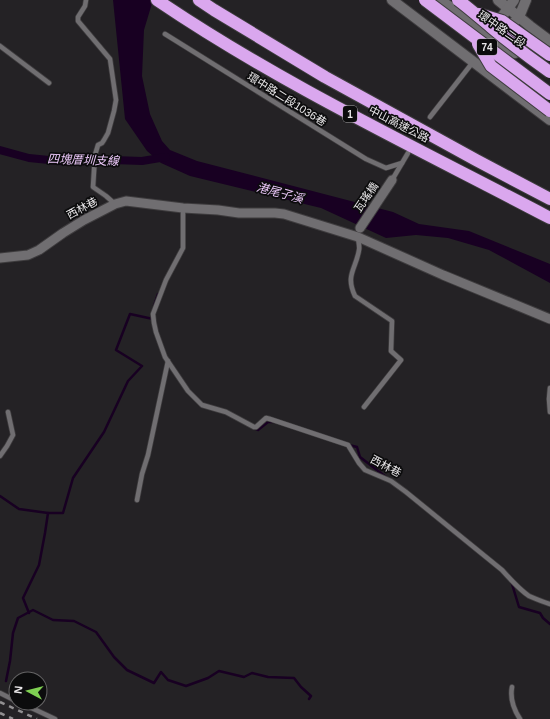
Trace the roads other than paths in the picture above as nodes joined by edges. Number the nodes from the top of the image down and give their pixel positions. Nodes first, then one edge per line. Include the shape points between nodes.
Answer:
1 (86, 0) edge
2 (157, 0) edge
3 (198, 0) edge
4 (392, 0) edge
5 (425, 0) edge
6 (440, 0) edge
7 (448, 0) edge
8 (458, 0) edge
9 (498, 0) edge
10 (526, 0) edge
11 (511, 4) edge
12 (475, 12) junction
13 (519, 17) junction
14 (165, 34) dead end
15 (494, 36) junction
16 (474, 38) junction
17 (550, 41) edge
18 (0, 46) edge
19 (550, 55) edge
20 (473, 62) junction
21 (550, 73) edge
22 (550, 78) edge
23 (49, 83) dead end
24 (550, 94) edge
25 (550, 111) edge
26 (430, 118) dead end
27 (550, 120) edge
28 (408, 154) dead end
29 (402, 164) junction
30 (392, 180) joint
31 (550, 199) edge
32 (115, 204) junction
33 (183, 208) junction
34 (550, 218) edge
35 (359, 233) junction
36 (0, 258) edge
37 (550, 319) edge
38 (168, 361) junction
39 (550, 388) edge
40 (364, 407) dead end
41 (8, 412) dead end
42 (550, 412) edge
43 (0, 456) edge
44 (137, 500) dead end
45 (550, 604) edge
46 (512, 687) dead end
47 (38, 711) edge
48 (55, 719) edge
49 (520, 719) edge

1 - 32 lane via 78,21 110,59 116,100 108,133 98,145 95,155 93,187
2 - 34 highway, 中山高速公路 / 1 via 309,92
3 - 31 highway, 中山高速公路 / 1 via 325,78
4 - 20 street
5 - 16 highway, 74, bridge
6 - 15 street, 環中路二段
7 - 15 street, 環中路二段
8 - 12 highway, 74, bridge
9 - 11 street, 環中路二段
10 - 13 street
11 - 13 street, 環中路二段
11 - 15 street
12 - 19 highway, bridge via 502,21
12 - 21 highway, 74, bridge
13 - 15 street
13 - 17 street, 環中路二段
14 - 29 lane, 環中路二段1036巷 via 366,159 386,168
15 - 20 street
15 - 21 street, 環中路二段
15 - 22 street, 環中路二段
16 - 24 highway, 74, bridge
16 - 25 highway, bridge via 491,66
18 - 23 lane
20 - 26 lane
20 - 27 street
28 - 29 lane
29 - 30 lane
30 - 35 street, 瓦瑤橋
32 - 33 street, 西林巷 via 126,201
32 - 36 street, 西林巷 via 84,220 39,250 28,255
33 - 35 street, 西林巷 via 284,214
33 - 38 lane, 西林巷 via 183,248 166,280 153,314 156,332
35 - 37 street, 西林巷 via 443,275
35 - 40 lane via 360,249 351,278 353,290 355,296 392,320 391,351 401,360
38 - 44 lane
38 - 45 lane, 西林巷 via 188,391 202,405 226,412 254,427 266,418 348,445 365,470 391,480 502,570 529,596
39 - 42 lane
41 - 43 lane via 13,435
46 - 49 lane via 515,712
47 - 48 lane

